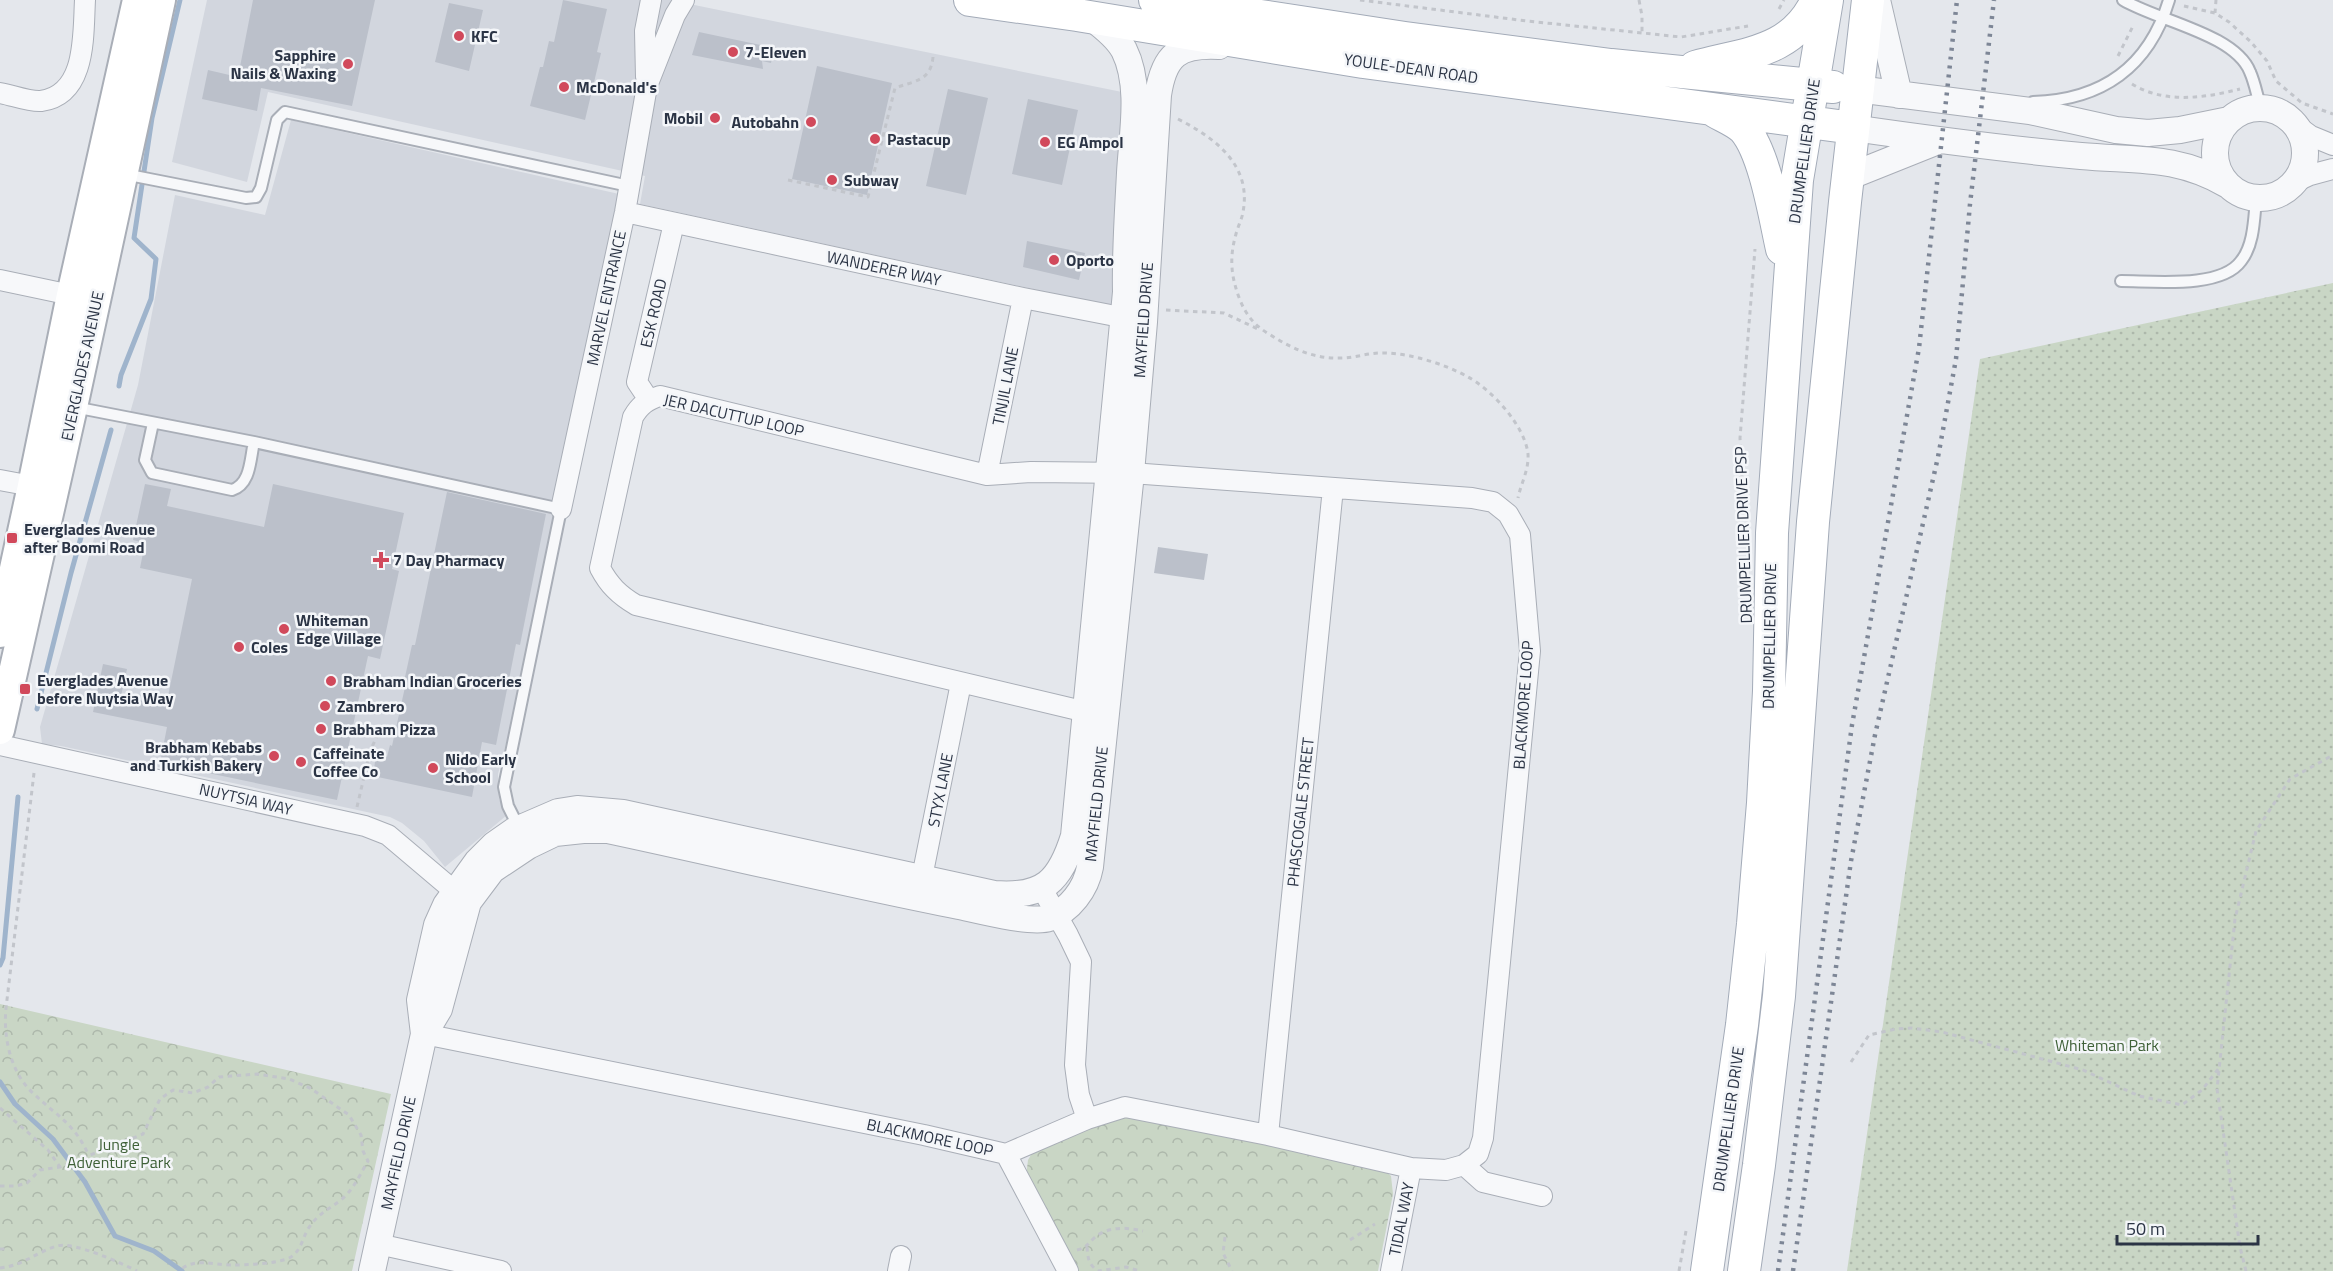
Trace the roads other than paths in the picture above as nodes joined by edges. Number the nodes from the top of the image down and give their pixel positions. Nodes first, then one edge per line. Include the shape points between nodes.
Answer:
1 (85, 0) edge
2 (137, 0) edge
3 (161, 0) edge
4 (651, 0) edge
5 (970, 0) edge
6 (1160, 0) edge
7 (1817, 0) edge
8 (1827, 0) edge
9 (1868, 0) edge
10 (1877, 0) edge
11 (2123, 0) edge
12 (2169, 0) edge
13 (679, 5) edge
14 (1092, 18) junction
15 (2163, 19) junction
16 (1208, 36) junction
17 (1269, 48) junction
18 (1677, 71) junction
19 (1812, 85) junction
20 (647, 86) junction
21 (1857, 90) junction
22 (1899, 95) junction
23 (1, 99) edge
24 (1934, 99) junction
25 (1710, 108) junction
26 (2261, 108) junction
27 (2229, 120) junction
28 (1805, 123) junction
29 (2296, 125) junction
30 (1853, 128) junction
31 (1941, 140) junction
32 (2333, 145) edge
33 (2333, 170) edge
34 (136, 177) junction
35 (1848, 177) junction
36 (2295, 182) junction
37 (2228, 185) junction
38 (629, 186) junction
39 (2256, 199) junction
40 (625, 212) junction
41 (674, 223) junction
42 (0, 280) edge
43 (2121, 281) dead end
44 (1790, 282) junction
45 (71, 295) junction
46 (1023, 298) junction
47 (1143, 316) junction
48 (649, 400) junction
49 (73, 407) junction
50 (153, 423) junction
51 (254, 442) junction
52 (1120, 473) junction
53 (987, 475) junction
54 (0, 480) edge
55 (32, 486) junction
56 (1333, 488) junction
57 (561, 509) junction
58 (0, 633) edge
59 (961, 683) junction
60 (1095, 714) junction
61 (0, 730) edge
62 (0, 745) edge
63 (524, 837) junction
64 (1041, 887) junction
65 (920, 888) junction
66 (461, 897) junction
67 (1056, 914) junction
68 (424, 1034) junction
69 (1087, 1119) junction
70 (1268, 1136) junction
71 (1006, 1154) junction
72 (1464, 1165) junction
73 (1411, 1168) junction
74 (1542, 1196) dead end
75 (378, 1244) junction
76 (372, 1271) edge
77 (501, 1271) edge
78 (1068, 1271) edge
79 (1391, 1271) edge
80 (1707, 1271) edge
81 (1744, 1271) edge

1 - 23 street via 82,53 69,85 56,96 39,101
2 - 45 main road, EVERGLADES AVENUE
3 - 34 main road, EVERGLADES AVENUE
4 - 20 street, MARVEL ENTRANCE via 645,31
5 - 14 main road, YOULE-DEAN ROAD
6 - 16 street via 1174,19
6 - 18 main road, YOULE-DEAN ROAD via 1405,38
7 - 18 main road via 1796,32 1767,34
8 - 19 main road, DRUMPELLIER DRIVE
9 - 21 main road, DRUMPELLIER DRIVE
10 - 22 street
11 - 15 lane
12 - 15 lane
13 - 20 street, MARVEL ENTRANCE
14 - 16 main road, YOULE-DEAN ROAD
14 - 47 street, MAYFIELD DRIVE via 1111,33 1124,51 1132,80
15 - 24 lane via 2149,47 2126,70 2083,95 2041,102
15 - 26 lane via 2219,40 2238,55 2250,71
16 - 17 main road, YOULE-DEAN ROAD
17 - 25 main road, YOULE-DEAN ROAD
17 - 47 street, MAYFIELD DRIVE via 1190,48 1176,52 1162,72
18 - 19 main road, YOULE-DEAN ROAD
19 - 21 main road, YOULE-DEAN ROAD
19 - 28 main road, DRUMPELLIER DRIVE
20 - 38 street, MARVEL ENTRANCE
21 - 22 street
21 - 30 main road, DRUMPELLIER DRIVE
22 - 24 street
24 - 27 street via 2030,111 2148,133
25 - 28 main road, YOULE-DEAN ROAD
25 - 44 main road via 1743,128 1755,145
26 - 27 street via 2238,113
26 - 29 street via 2274,110
27 - 37 street via 2215,145 2219,174
28 - 30 main road, YOULE-DEAN ROAD
28 - 44 main road, DRUMPELLIER DRIVE
29 - 32 street
29 - 36 street via 2306,154
30 - 31 street
30 - 35 main road, DRUMPELLIER DRIVE
31 - 35 street
31 - 37 street via 2082,156 2149,159 2207,173
33 - 36 street
34 - 38 lane via 256,197 277,120 285,112
34 - 49 main road, EVERGLADES AVENUE
35 - 81 main road, DRUMPELLIER DRIVE via 1813,522 1779,996
36 - 39 street via 2277,195
37 - 39 street
38 - 40 street, MARVEL ENTRANCE
39 - 43 lane via 2248,247 2233,271 2201,280
40 - 41 street, WANDERER WAY
40 - 57 street, MARVEL ENTRANCE
41 - 46 street, WANDERER WAY
41 - 48 street, ESK ROAD via 637,382
42 - 45 street
44 - 80 main road, DRUMPELLIER DRIVE via 1772,533 1763,803 1742,1024
45 - 55 main road, EVERGLADES AVENUE
46 - 47 street, WANDERER WAY
46 - 53 street, TINJIL LANE
47 - 52 street, MAYFIELD DRIVE
48 - 53 street, JER DACUTTUP LOOP via 660,396 679,400
48 - 59 street, JER DACUTTUP LOOP via 633,417 600,567 620,595 636,605
49 - 50 lane
49 - 61 main road, EVERGLADES AVENUE
50 - 51 lane
50 - 51 lane via 144,460 152,472 232,490 241,488 245,482
51 - 57 lane
52 - 53 street, JER DACUTTUP LOOP
52 - 56 street, BLACKMORE LOOP
52 - 60 street, MAYFIELD DRIVE
54 - 55 street
55 - 58 main road, EVERGLADES AVENUE
56 - 70 street, PHASCOGALE STREET
56 - 72 street, BLACKMORE LOOP via 1493,502 1508,514 1520,536 1530,651 1484,1138 1478,1154
57 - 63 lane via 504,787 508,806
59 - 60 street, JER DACUTTUP LOOP
59 - 65 street, STYX LANE
60 - 64 street, MAYFIELD DRIVE via 1074,836 1055,879
60 - 67 street, MAYFIELD DRIVE via 1088,876 1074,900
62 - 66 street, NUYTSIA WAY via 353,823 388,835
63 - 65 street, MAYFIELD DRIVE via 608,830
63 - 66 street, MAYFIELD DRIVE
64 - 65 street, MAYFIELD DRIVE via 1022,894
64 - 67 street
65 - 67 street, MAYFIELD DRIVE via 1010,916 1047,919
66 - 68 street, MAYFIELD DRIVE via 439,1009
67 - 69 street via 1081,962 1074,1065 1078,1095
68 - 71 street, BLACKMORE LOOP
68 - 75 street, MAYFIELD DRIVE
69 - 70 street, BLACKMORE LOOP via 1125,1107
69 - 71 street, BLACKMORE LOOP
70 - 73 street, BLACKMORE LOOP
71 - 78 street
72 - 73 street, BLACKMORE LOOP via 1446,1170
72 - 74 street via 1483,1182
73 - 79 street, TIDAL WAY
75 - 76 street, MAYFIELD DRIVE
75 - 77 street

